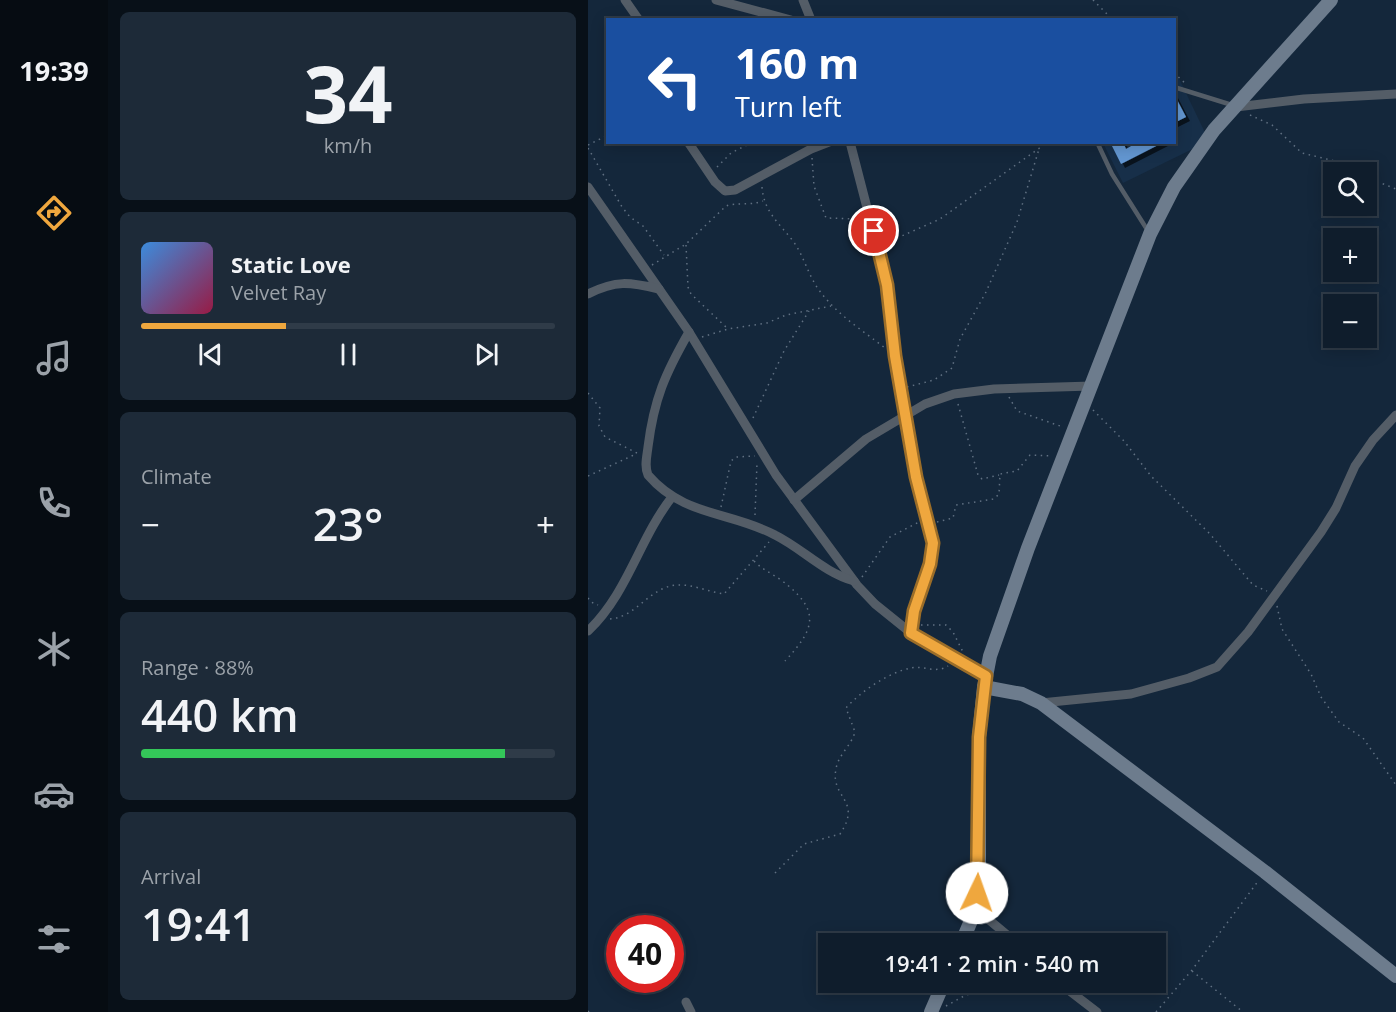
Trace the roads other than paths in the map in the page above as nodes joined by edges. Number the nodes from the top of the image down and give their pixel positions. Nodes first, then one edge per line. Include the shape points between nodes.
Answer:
1 (625, 0) edge
2 (716, 0) edge
3 (803, 0) edge
4 (1331, 0) edge
5 (638, 18) edge
6 (784, 18) edge
7 (810, 18) edge
8 (1176, 88) edge
9 (1396, 94) edge
10 (1234, 108) junction
11 (689, 144) edge
12 (824, 144) edge
13 (851, 144) edge
14 (1098, 144) edge
15 (588, 187) edge
16 (1150, 234) junction
17 (658, 289) junction
18 (588, 294) edge
19 (691, 336) junction
20 (1092, 386) junction
21 (906, 414) junction
22 (1396, 415) edge
23 (672, 497) junction
24 (794, 500) junction
25 (855, 583) junction
26 (911, 630) junction
27 (588, 631) edge
28 (985, 681) junction
29 (1041, 703) junction
30 (975, 909) junction
31 (965, 933) edge
32 (1004, 933) edge
33 (1396, 976) edge
34 (940, 993) edge
35 (1072, 993) edge
36 (686, 1002) dead end
37 (935, 1010) edge
38 (691, 1012) edge
39 (1097, 1012) edge

1 - 5 street
2 - 6 street
3 - 7 street
4 - 10 street
8 - 10 lane
9 - 10 street
10 - 16 street via 1191,160
11 - 12 street via 725,191
13 - 21 street via 887,285
14 - 16 lane
15 - 17 street
16 - 20 street
17 - 18 street via 629,282 611,284
17 - 19 street
19 - 23 street via 660,386 647,453 648,475
19 - 24 street
20 - 21 street via 1001,388 954,394
20 - 28 street via 1028,548
21 - 24 street via 866,439
21 - 26 street via 916,477 933,543
22 - 29 street via 1355,466 1333,515 1275,596 1217,667 1131,694
23 - 25 street via 689,507 775,535
23 - 27 street via 656,519 625,584
24 - 25 street
25 - 26 street via 875,604
26 - 28 street
28 - 29 street
28 - 30 street via 979,737 979,877
29 - 33 street
30 - 31 street
30 - 32 street
34 - 37 street
35 - 39 street
36 - 38 street

